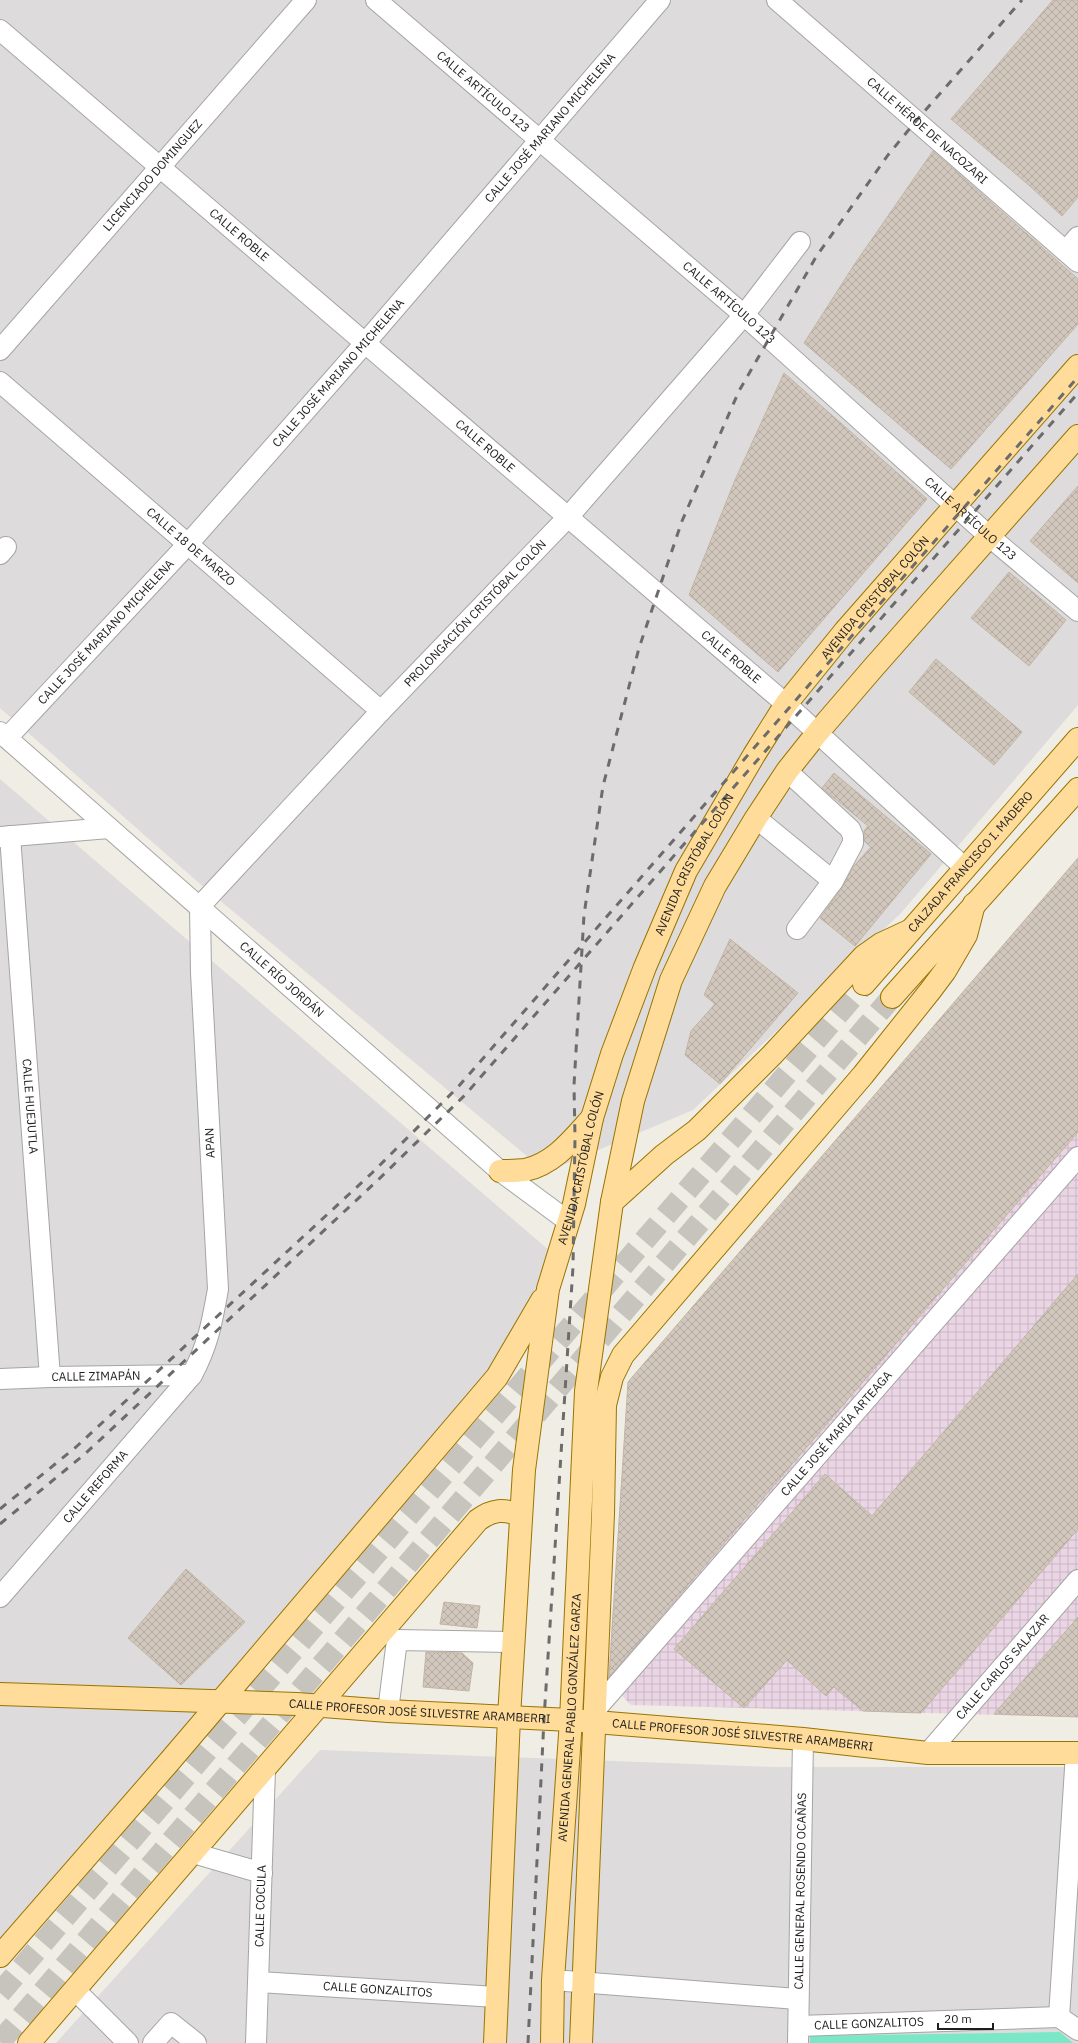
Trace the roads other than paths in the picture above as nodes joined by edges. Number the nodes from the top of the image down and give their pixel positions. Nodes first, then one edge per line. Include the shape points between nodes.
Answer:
1 (306, 0) edge
2 (376, 0) edge
3 (660, 0) edge
4 (777, 0) edge
5 (0, 30) edge
6 (539, 141) junction
7 (160, 168) junction
8 (800, 242) dead end
9 (1074, 250) edge
10 (744, 315) junction
11 (366, 342) junction
12 (0, 350) edge
13 (1078, 366) edge
14 (0, 382) edge
15 (1078, 436) edge
16 (956, 506) junction
17 (569, 516) junction
18 (990, 537) junction
19 (188, 544) junction
20 (1078, 611) edge
21 (786, 704) junction
22 (381, 712) junction
23 (818, 732) junction
24 (3, 735) edge
25 (1078, 739) edge
26 (787, 771) junction
27 (1078, 789) edge
28 (756, 818) junction
29 (108, 828) junction
30 (5, 836) edge
31 (965, 868) junction
32 (833, 881) junction
33 (974, 904) junction
34 (200, 906) junction
35 (797, 929) dead end
36 (911, 930) junction
37 (645, 967) junction
38 (671, 980) junction
39 (864, 984) tunnel mouth
40 (892, 996) tunnel mouth
41 (592, 1118) junction
42 (1078, 1157) edge
43 (500, 1171) junction
44 (612, 1202) junction
45 (568, 1222) junction
46 (548, 1289) junction
47 (192, 1375) junction
48 (50, 1377) junction
49 (0, 1379) edge
50 (520, 1515) junction
51 (1078, 1580) edge
52 (0, 1597) edge
53 (386, 1639) junction
54 (513, 1642) junction
55 (0, 1694) edge
56 (219, 1702) junction
57 (318, 1707) junction
58 (388, 1711) junction
59 (594, 1716) junction
60 (509, 1718) junction
61 (571, 1720) junction
62 (803, 1739) junction
63 (928, 1753) junction
64 (1077, 1753) edge
65 (266, 1769) junction
66 (194, 1853) junction
67 (262, 1873) junction
68 (0, 1956) edge
69 (553, 1980) junction
70 (259, 1982) junction
71 (584, 1982) junction
72 (75, 1990) junction
73 (496, 1997) junction
74 (797, 1999) junction
75 (1059, 2017) junction
76 (1078, 2030) edge
77 (798, 2035) edge
78 (29, 2043) edge
79 (128, 2043) edge
80 (154, 2043) edge
81 (196, 2043) edge
82 (256, 2043) edge
83 (494, 2043) edge
84 (552, 2043) edge
85 (581, 2043) edge

1 - 7 street, LICENCIADO DOMINGUEZ
2 - 6 street, CALLE ARTÍCULO 123
3 - 6 street, CALLE JOSÉ MARIANO MICHELENA
4 - 9 street, CALLE HÉROE DE NACOZARI
5 - 7 street, CALLE ROBLE
6 - 10 street, CALLE ARTÍCULO 123
6 - 11 street, CALLE JOSÉ MARIANO MICHELENA
7 - 11 street, CALLE ROBLE
7 - 12 street, LICENCIADO DOMINGUEZ
8 - 10 street, PROLONGACIÓN CRISTÓBAL COLÓN
10 - 16 street, CALLE ARTÍCULO 123
10 - 17 street, PROLONGACIÓN CRISTÓBAL COLÓN
11 - 17 street, CALLE ROBLE
11 - 19 street, CALLE JOSÉ MARIANO MICHELENA
13 - 16 main road, AVENIDA CRISTÓBAL COLÓN
14 - 19 street, CALLE 18 DE MARZO
15 - 18 main road
16 - 18 street, CALLE ARTÍCULO 123
16 - 21 main road, AVENIDA CRISTÓBAL COLÓN via 845,631
17 - 21 street, CALLE ROBLE
17 - 22 street, PROLONGACIÓN CRISTÓBAL COLÓN
18 - 20 street, CALLE ARTÍCULO 123
18 - 23 main road
19 - 22 street, CALLE 18 DE MARZO
19 - 24 street, CALLE JOSÉ MARIANO MICHELENA
21 - 23 street, CALLE ROBLE
21 - 37 main road, AVENIDA CRISTÓBAL COLÓN via 686,871
22 - 34 street, PROLONGACIÓN CRISTÓBAL COLÓN
23 - 26 main road
23 - 31 street, CALLE ROBLE
24 - 29 street, CALLE RÍO JORDÁN
25 - 31 main road, CALZADA FRANCISCO I. MADERO
26 - 28 main road
26 - 32 street via 850,829 853,836 853,843
27 - 33 main road
28 - 32 street
28 - 38 main road via 715,886
29 - 30 street
29 - 34 street, CALLE RÍO JORDÁN
30 - 48 street, CALLE HUEJUTLA
31 - 36 main road, CALZADA FRANCISCO I. MADERO
32 - 35 street
33 - 40 main road
33 - 59 main road, AVENIDA GENERAL PABLO GONZÁLEZ GARZA via 966,935 942,976 863,1075 623,1355 612,1377 604,1405 603,1514
34 - 43 street, CALLE RÍO JORDÁN
34 - 47 street, APAN via 201,973 218,1289 209,1338 204,1354
36 - 39 main road, CALZADA FRANCISCO I. MADERO
36 - 44 main road via 881,944 864,956 772,1055 697,1130 664,1155
37 - 38 main road
37 - 41 main road, AVENIDA CRISTÓBAL COLÓN via 612,1054
38 - 44 main road via 633,1100
41 - 43 main road via 561,1152 540,1165 524,1170
41 - 45 main road, AVENIDA CRISTÓBAL COLÓN
42 - 59 street, CALLE JOSÉ MARÍA ARTEAGA
43 - 45 street, CALLE RÍO JORDÁN
44 - 61 main road, AVENIDA GENERAL PABLO GONZÁLEZ GARZA via 586,1391
45 - 46 main road, AVENIDA CRISTÓBAL COLÓN
46 - 50 main road, AVENIDA CRISTÓBAL COLÓN
46 - 56 main road via 497,1377
47 - 48 street, CALLE ZIMAPÁN
47 - 52 street, CALLE REFORMA
48 - 49 street, CALLE ZIMAPÁN
50 - 53 main road via 507,1510 496,1511 478,1520
50 - 54 main road
51 - 63 street, CALLE CARLOS SALAZAR
53 - 54 street
53 - 57 main road
53 - 58 street
54 - 60 main road
55 - 56 main road, CALLE PROFESOR JOSÉ SILVESTRE ARAMBERRI
56 - 57 main road, CALLE PROFESOR JOSÉ SILVESTRE ARAMBERRI
56 - 68 main road
57 - 58 main road, CALLE PROFESOR JOSÉ SILVESTRE ARAMBERRI
57 - 65 main road
58 - 60 main road, CALLE PROFESOR JOSÉ SILVESTRE ARAMBERRI
59 - 61 main road, CALLE PROFESOR JOSÉ SILVESTRE ARAMBERRI
59 - 62 main road, CALLE PROFESOR JOSÉ SILVESTRE ARAMBERRI
59 - 71 main road, AVENIDA GENERAL PABLO GONZÁLEZ GARZA
60 - 61 main road, CALLE PROFESOR JOSÉ SILVESTRE ARAMBERRI
60 - 73 main road
61 - 69 main road, AVENIDA GENERAL PABLO GONZÁLEZ GARZA
62 - 63 main road, CALLE PROFESOR JOSÉ SILVESTRE ARAMBERRI
62 - 74 street, CALLE GENERAL ROSENDO OCAÑAS
63 - 64 main road, CALLE PROFESOR JOSÉ SILVESTRE ARAMBERRI
64 - 75 street
65 - 66 main road
65 - 67 street, CALLE COCULA
66 - 67 street
66 - 72 main road
67 - 70 street, CALLE COCULA
69 - 71 street
69 - 84 main road, AVENIDA GENERAL PABLO GONZÁLEZ GARZA
70 - 73 street, CALLE GONZALITOS
70 - 82 street, CALLE COCULA
71 - 74 street
71 - 85 main road, AVENIDA GENERAL PABLO GONZÁLEZ GARZA
72 - 78 main road
72 - 79 street
73 - 83 main road
74 - 77 street, CALLE GENERAL ROSENDO OCAÑAS
75 - 76 street
75 - 77 street, CALLE GONZALITOS
80 - 81 street via 171,2023

